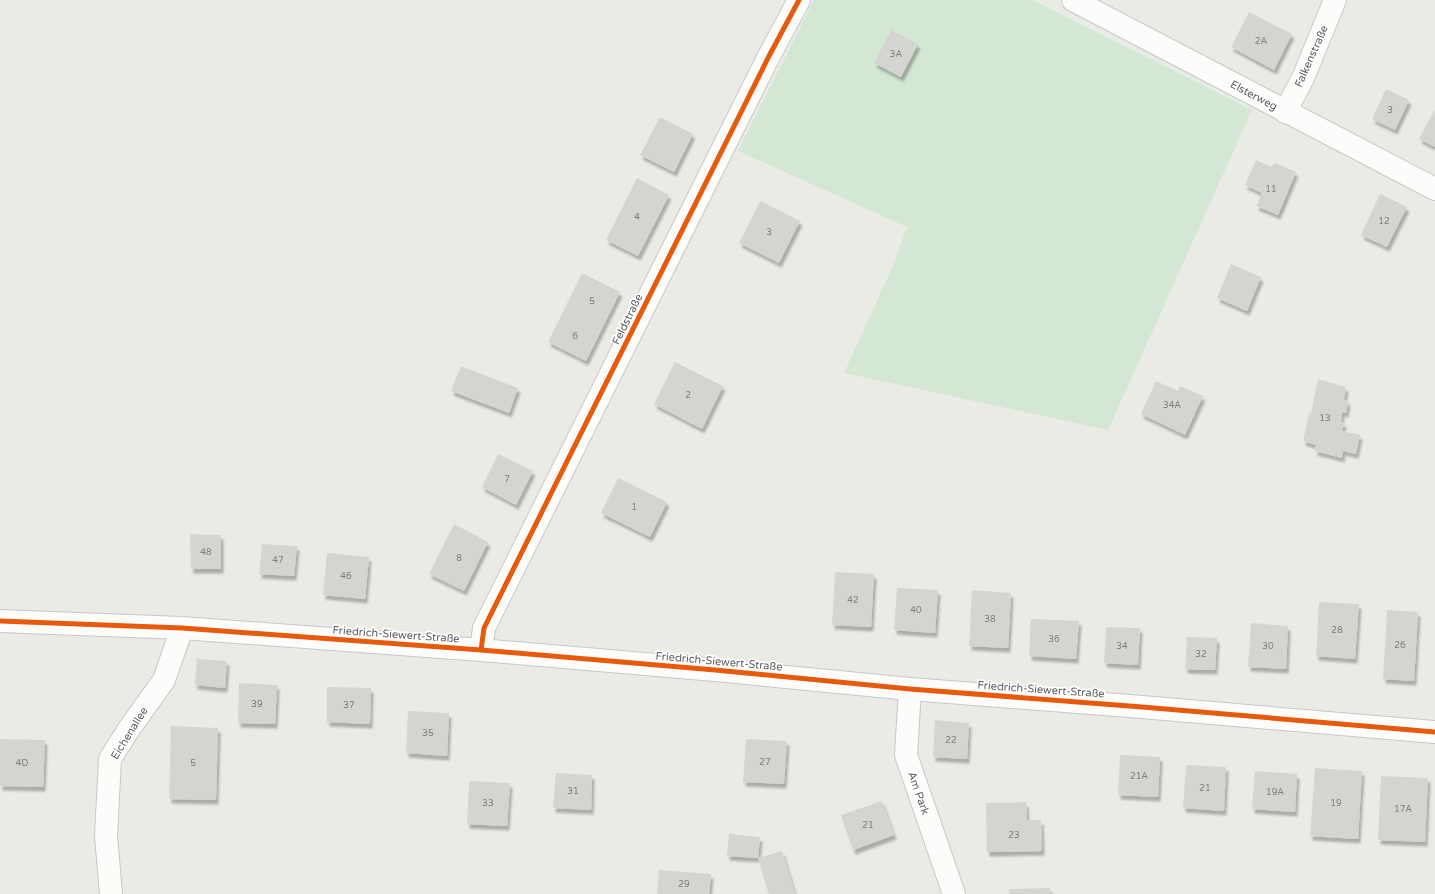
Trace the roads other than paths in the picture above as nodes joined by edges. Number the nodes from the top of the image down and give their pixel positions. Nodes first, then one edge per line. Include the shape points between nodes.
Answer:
1 (799, 0) edge
2 (1073, 0) edge
3 (1335, 0) edge
4 (1285, 112) junction
5 (1435, 189) edge
6 (0, 622) edge
7 (182, 628) junction
8 (481, 650) junction
9 (910, 689) junction
10 (1435, 732) edge
11 (111, 894) edge
12 (954, 894) edge

1 - 8 street, Feldstraße via 484,628
2 - 4 street, Elsterweg
3 - 4 street, Falkenstraße via 1303,78
4 - 5 street, Elsterweg
6 - 7 street, Friedrich-Siewert-Straße
7 - 8 street, Friedrich-Siewert-Straße
7 - 11 street, Eichenallee via 164,680 110,759 106,836
8 - 9 street, Friedrich-Siewert-Straße
9 - 10 street, Friedrich-Siewert-Straße
9 - 12 street, Am Park via 906,755

